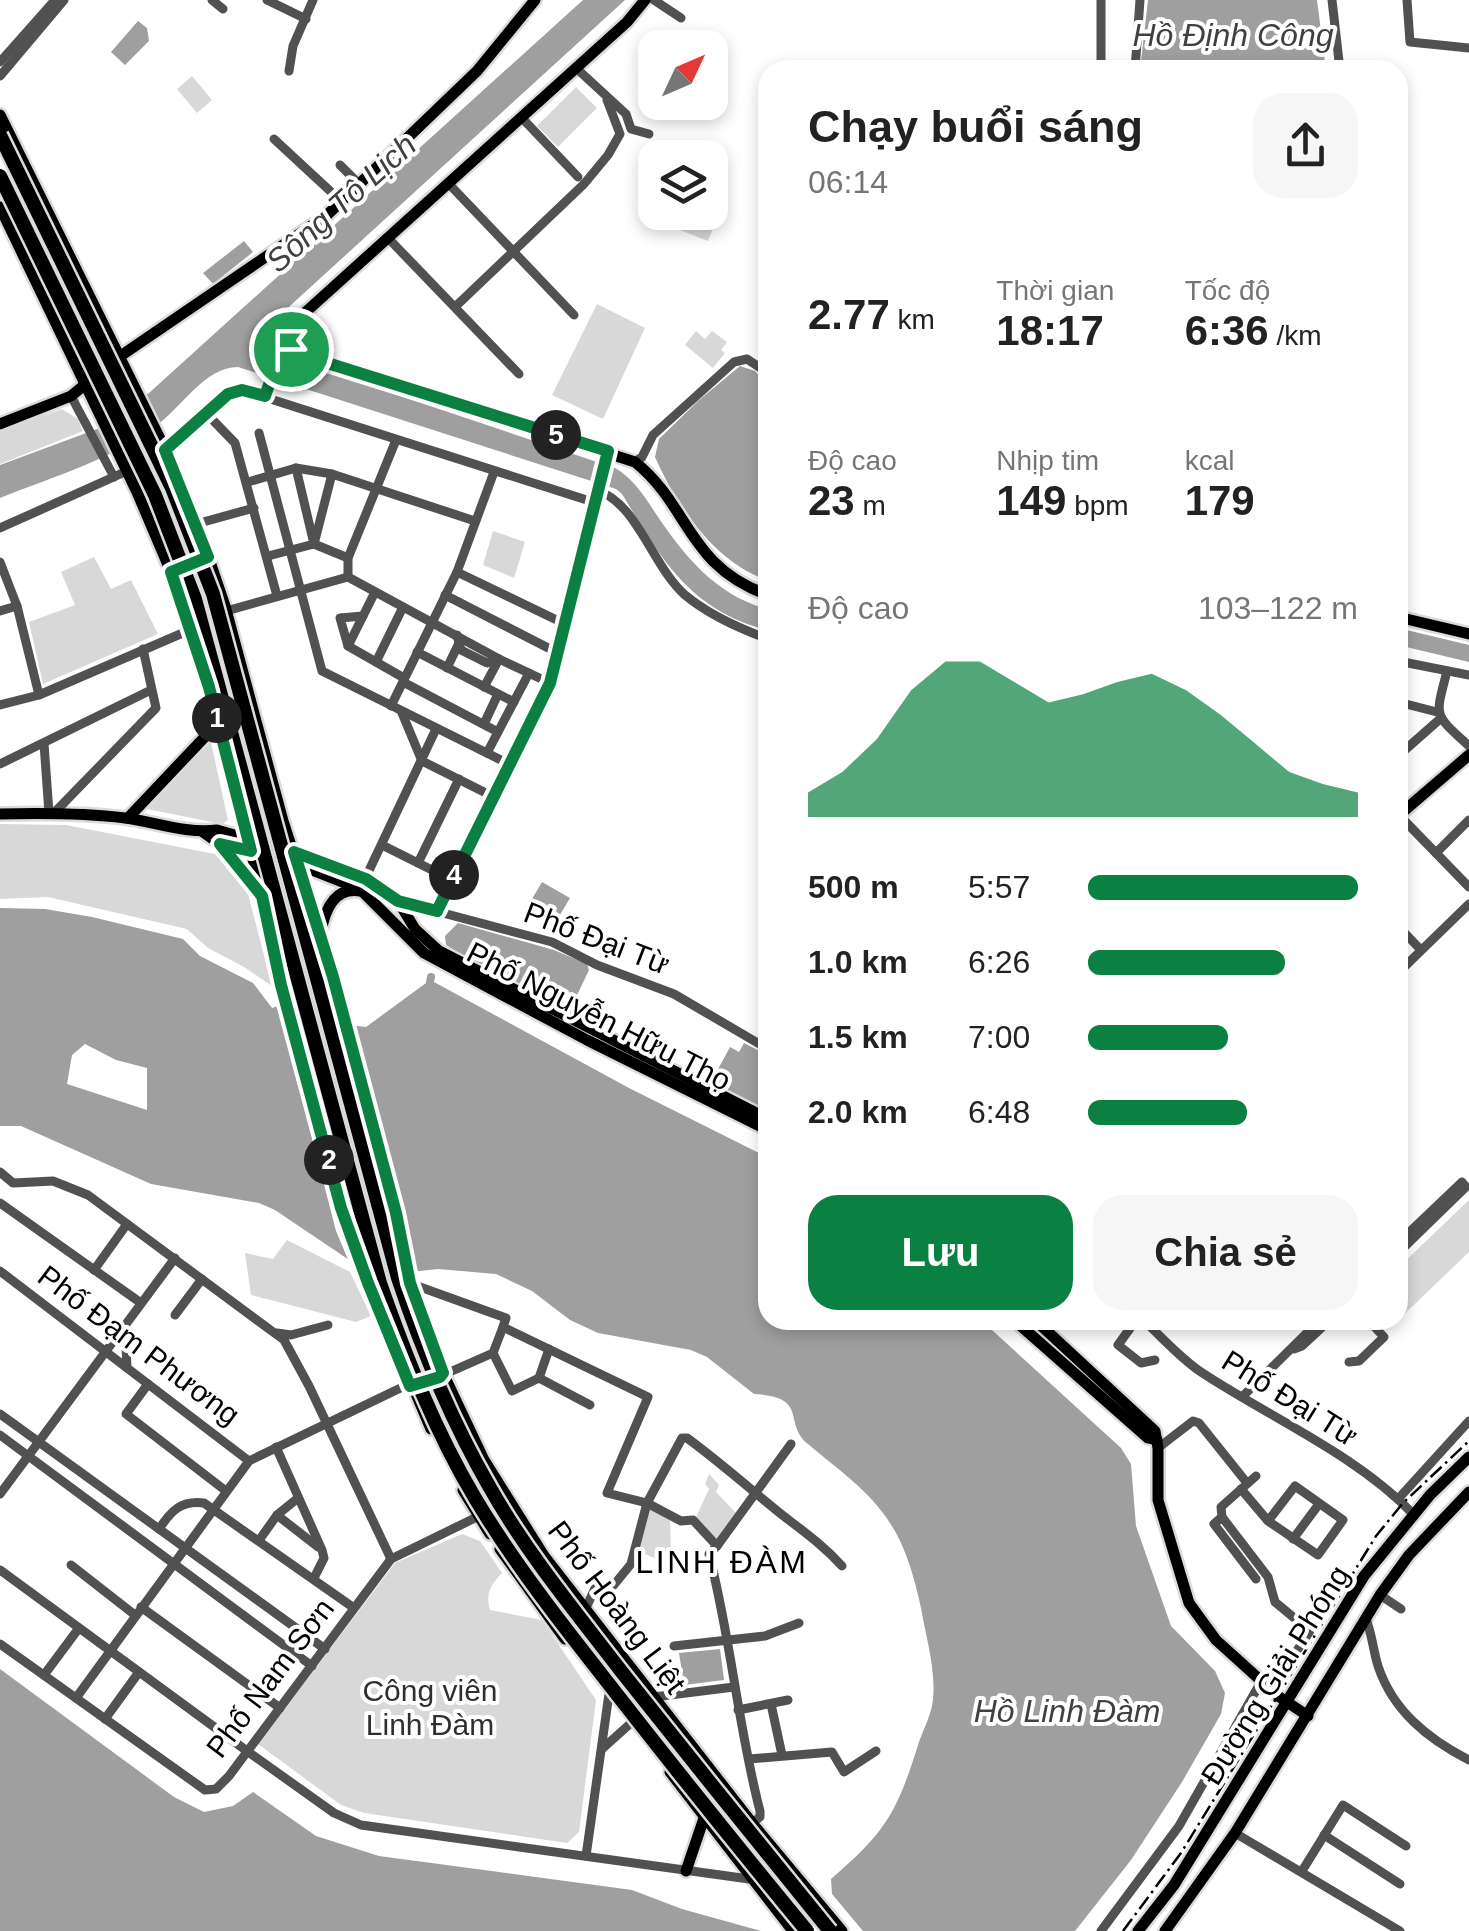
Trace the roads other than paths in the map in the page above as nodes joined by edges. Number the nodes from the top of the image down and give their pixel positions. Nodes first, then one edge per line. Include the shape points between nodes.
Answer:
1 (54, 0) edge
2 (64, 0) edge
3 (212, 0) edge
4 (314, 0) edge
5 (535, 0) edge
6 (645, 0) edge
7 (654, 0) edge
8 (1102, 0) edge
9 (1140, 0) edge
10 (1332, 0) edge
11 (1407, 0) edge
12 (272, 1) edge
13 (223, 9) dead end
14 (46, 15) junction
15 (681, 18) dead end
16 (306, 19) junction
17 (1469, 48) edge
18 (1101, 60) edge
19 (1136, 60) edge
20 (1339, 60) edge
21 (0, 62) edge
22 (576, 68) junction
23 (288, 71) dead end
24 (0, 76) edge
25 (606, 100) junction
26 (0, 116) edge
27 (521, 117) junction
28 (649, 134) dead end
29 (0, 135) edge
30 (274, 139) dead end
31 (340, 165) dead end
32 (0, 176) edge
33 (578, 177) dead end
34 (33, 183) junction
35 (448, 183) junction
36 (360, 185) junction
37 (342, 202) junction
38 (0, 205) edge
39 (388, 238) junction
40 (513, 251) junction
41 (78, 272) junction
42 (44, 298) junction
43 (456, 308) junction
44 (574, 315) dead end
45 (285, 346) junction
46 (119, 357) junction
47 (758, 366) edge
48 (519, 374) dead end
49 (85, 384) junction
50 (71, 396) junction
51 (265, 396) junction
52 (205, 412) junction
53 (0, 424) edge
54 (259, 432) dead end
55 (396, 440) junction
56 (163, 445) junction
57 (607, 454) junction
58 (635, 462) junction
59 (296, 468) junction
60 (119, 471) junction
61 (494, 472) junction
62 (332, 474) junction
63 (270, 476) junction
64 (248, 482) junction
65 (376, 488) junction
66 (597, 488) junction
67 (593, 502) junction
68 (254, 508) junction
69 (475, 520) junction
70 (196, 524) junction
71 (0, 528) edge
72 (314, 544) junction
73 (291, 550) junction
74 (268, 556) junction
75 (208, 557) junction
76 (348, 558) junction
77 (0, 562) edge
78 (171, 572) junction
79 (457, 572) junction
80 (348, 577) junction
81 (301, 589) junction
82 (375, 592) junction
83 (758, 592) edge
84 (445, 595) junction
85 (277, 596) junction
86 (17, 606) junction
87 (403, 607) junction
88 (0, 610) edge
89 (226, 611) junction
90 (363, 616) junction
91 (1408, 620) edge
92 (431, 621) junction
93 (565, 624) junction
94 (192, 629) junction
95 (758, 634) edge
96 (1469, 634) edge
97 (458, 639) junction
98 (348, 646) junction
99 (143, 650) junction
100 (417, 652) junction
101 (558, 653) junction
102 (238, 654) junction
103 (500, 659) junction
104 (376, 662) junction
105 (1408, 663) edge
106 (202, 664) junction
107 (447, 668) junction
108 (1447, 671) junction
109 (529, 673) junction
110 (1469, 675) edge
111 (403, 680) junction
112 (550, 683) junction
113 (484, 687) junction
114 (151, 690) junction
115 (498, 694) junction
116 (38, 695) junction
117 (514, 702) junction
118 (0, 705) edge
119 (391, 706) junction
120 (1408, 706) edge
121 (402, 711) junction
122 (1438, 716) junction
123 (218, 724) junction
124 (484, 724) junction
125 (436, 729) junction
126 (498, 732) junction
127 (44, 744) junction
128 (1408, 746) edge
129 (1469, 746) edge
130 (487, 753) junction
131 (1469, 754) edge
132 (422, 760) junction
133 (0, 764) edge
134 (511, 765) junction
135 (459, 780) junction
136 (494, 798) junction
137 (1408, 806) edge
138 (51, 813) junction
139 (0, 814) edge
140 (128, 818) junction
141 (1469, 820) edge
142 (1408, 825) edge
143 (203, 832) junction
144 (220, 844) junction
145 (249, 844) junction
146 (382, 845) junction
147 (273, 852) junction
148 (1436, 853) junction
149 (296, 858) junction
150 (418, 863) junction
151 (452, 880) junction
152 (364, 885) junction
153 (1469, 887) edge
154 (262, 896) junction
155 (398, 901) junction
156 (1469, 904) edge
157 (310, 909) junction
158 (437, 911) junction
159 (269, 919) junction
160 (411, 922) junction
161 (321, 932) junction
162 (1408, 936) edge
163 (1421, 950) junction
164 (1408, 961) edge
165 (589, 1035) junction
166 (758, 1043) edge
167 (758, 1113) edge
168 (758, 1125) edge
169 (0, 1172) edge
170 (13, 1183) junction
171 (0, 1202) edge
172 (127, 1224) junction
173 (1408, 1234) edge
174 (1408, 1243) edge
175 (175, 1258) junction
176 (94, 1270) junction
177 (0, 1271) edge
178 (202, 1279) junction
179 (392, 1283) junction
180 (142, 1303) junction
181 (174, 1315) dead end
182 (125, 1325) junction
183 (328, 1326) dead end
184 (503, 1327) junction
185 (1025, 1330) edge
186 (1046, 1330) edge
187 (1131, 1330) edge
188 (1152, 1330) edge
189 (1310, 1330) edge
190 (1319, 1330) edge
191 (1377, 1330) edge
192 (275, 1332) junction
193 (548, 1349) junction
194 (1290, 1351) junction
195 (106, 1352) junction
196 (493, 1353) junction
197 (1155, 1360) dead end
198 (1349, 1362) dead end
199 (127, 1368) junction
200 (443, 1373) junction
201 (425, 1377) junction
202 (539, 1378) junction
203 (148, 1384) junction
204 (410, 1386) junction
205 (1243, 1396) junction
206 (590, 1405) dead end
207 (0, 1414) edge
208 (1469, 1421) edge
209 (326, 1424) junction
210 (0, 1435) edge
211 (38, 1442) junction
212 (791, 1444) dead end
213 (1158, 1444) junction
214 (276, 1447) junction
215 (28, 1456) junction
216 (1469, 1457) edge
217 (248, 1461) junction
218 (1248, 1483) junction
219 (755, 1490) junction
220 (226, 1491) junction
221 (1469, 1492) edge
222 (0, 1494) edge
223 (298, 1498) junction
224 (1400, 1498) junction
225 (648, 1503) junction
226 (1319, 1504) junction
227 (214, 1507) junction
228 (1414, 1514) junction
229 (277, 1515) junction
230 (1222, 1516) junction
231 (478, 1517) junction
232 (1268, 1521) junction
233 (159, 1530) junction
234 (260, 1539) junction
235 (1293, 1539) junction
236 (717, 1546) junction
237 (184, 1548) junction
238 (322, 1550) junction
239 (544, 1556) junction
240 (391, 1559) junction
241 (173, 1563) junction
242 (71, 1565) dead end
243 (842, 1566) dead end
244 (0, 1570) edge
245 (518, 1576) junction
246 (224, 1577) junction
247 (314, 1578) junction
248 (1256, 1578) dead end
249 (212, 1592) junction
250 (1380, 1595) junction
251 (254, 1598) junction
252 (354, 1608) junction
253 (1401, 1609) dead end
254 (585, 1610) junction
255 (138, 1611) junction
256 (243, 1614) junction
257 (282, 1619) junction
258 (1366, 1620) junction
259 (799, 1623) dead end
260 (79, 1628) junction
261 (270, 1635) junction
262 (726, 1640) junction
263 (0, 1644) edge
264 (674, 1646) dead end
265 (324, 1649) junction
266 (110, 1651) junction
267 (623, 1659) junction
268 (312, 1666) junction
269 (138, 1672) junction
270 (44, 1675) junction
271 (598, 1681) junction
272 (1264, 1682) junction
273 (734, 1687) junction
274 (608, 1694) junction
275 (654, 1697) junction
276 (76, 1698) junction
277 (788, 1700) dead end
278 (1287, 1702) junction
279 (771, 1704) junction
280 (280, 1708) junction
281 (738, 1710) junction
282 (666, 1713) junction
283 (1308, 1716) junction
284 (105, 1719) junction
285 (632, 1723) junction
286 (641, 1735) junction
287 (602, 1749) junction
288 (247, 1751) junction
289 (876, 1751) dead end
290 (782, 1755) junction
291 (749, 1759) junction
292 (1469, 1760) edge
293 (704, 1818) junction
294 (752, 1823) junction
295 (1235, 1833) junction
296 (1324, 1835) junction
297 (724, 1845) junction
298 (1406, 1846) dead end
299 (586, 1856) junction
300 (789, 1868) junction
301 (686, 1871) junction
302 (1302, 1871) junction
303 (749, 1879) junction
304 (1400, 1884) dead end
305 (1174, 1885) junction
306 (759, 1891) junction
307 (1191, 1898) junction
308 (793, 1931) edge
309 (807, 1931) edge
310 (830, 1931) edge
311 (842, 1931) edge
312 (1101, 1931) edge
313 (1138, 1931) edge
314 (1165, 1931) edge
315 (1400, 1931) edge

1 - 14 street
2 - 14 street
3 - 13 street
4 - 16 street
5 - 36 main road via 500,48
6 - 22 main road
7 - 15 street
8 - 18 street
9 - 19 street
10 - 20 street
11 - 17 street via 1410,42
12 - 16 street
14 - 21 street
14 - 24 street
16 - 23 street
22 - 25 street
22 - 27 main road
25 - 28 street via 626,114 631,129
25 - 40 street via 620,134 608,155
26 - 34 main road
27 - 33 street
27 - 35 main road
29 - 179 highway, bridge via 172,488 213,594
30 - 37 street
31 - 36 street
32 - 179 highway, bridge via 155,495 195,599
34 - 38 main road
34 - 41 main road
35 - 39 main road
35 - 40 street
36 - 37 main road
37 - 46 main road
38 - 42 main road
39 - 43 street
39 - 45 main road via 288,328
40 - 43 street
40 - 44 street
41 - 42 main road via 57,274
41 - 46 main road
42 - 49 main road
43 - 48 street
45 - 51 street
45 - 57 main road
46 - 49 main road
46 - 56 main road
47 - 58 street via 747,359 734,362 653,434
49 - 50 main road
49 - 60 main road
50 - 53 main road
50 - 60 street
51 - 52 street via 237,391
51 - 55 street
52 - 56 street
52 - 64 street via 235,443
54 - 63 street
55 - 61 street
55 - 65 street
56 - 70 main road
57 - 58 main road
57 - 66 street
58 - 83 main road via 715,564
59 - 62 street
59 - 63 street
59 - 72 street
60 - 71 street
60 - 78 main road
61 - 67 street
61 - 69 street
62 - 65 street
62 - 72 street
63 - 64 street
63 - 73 street
64 - 68 street
65 - 69 street
65 - 76 street
66 - 67 street
66 - 95 street via 623,505 684,594
67 - 93 street
68 - 70 street
68 - 74 street
69 - 79 street
70 - 75 main road
72 - 73 street
72 - 76 street
73 - 74 street
73 - 81 street
74 - 85 street
75 - 78 main road
75 - 89 main road
76 - 80 street
77 - 86 street
78 - 94 main road
79 - 84 street
79 - 93 street
80 - 81 street
80 - 82 street
81 - 85 street
81 - 119 street via 322,671
82 - 87 street
82 - 90 street
84 - 92 street
84 - 101 street
85 - 89 street
86 - 88 street
86 - 116 street
87 - 92 street
87 - 104 street
89 - 102 main road
90 - 98 street
90 - 98 street via 340,618
91 - 96 main road
92 - 97 street
92 - 100 street
93 - 101 street
94 - 99 street
94 - 106 main road
97 - 103 street
97 - 107 street
98 - 104 street
99 - 114 street
99 - 116 street
100 - 107 street
100 - 111 street
101 - 112 street
102 - 106 main road
102 - 149 main road
103 - 109 street
103 - 113 street
104 - 111 street
105 - 108 street
106 - 123 main road
107 - 113 street
108 - 110 street
108 - 122 street
109 - 112 street
109 - 117 street
111 - 119 street
111 - 124 street
112 - 134 street
113 - 115 street
114 - 127 street
114 - 138 street via 156,708
115 - 117 street
115 - 124 street
116 - 118 street
117 - 126 street
119 - 121 street
120 - 122 street
121 - 125 street
121 - 132 street
122 - 128 street
122 - 129 street
123 - 140 main road
123 - 145 main road
124 - 126 street
125 - 130 street
125 - 132 street
126 - 130 street
127 - 133 street
127 - 138 street
130 - 134 street
131 - 137 main road
132 - 135 street
132 - 146 street
134 - 136 street
135 - 136 street
135 - 150 street
136 - 151 street
138 - 139 main road, Phố Nguyễn Hữu Thọ
138 - 140 main road, Phố Nguyễn Hữu Thọ
140 - 143 main road, Phố Nguyễn Hữu Thọ
141 - 148 street
142 - 148 street
143 - 144 main road, Phố Nguyễn Hữu Thọ
143 - 145 main road, Phố Nguyễn Hữu Thọ via 217,830
144 - 145 main road, Phố Nguyễn Hữu Thọ
144 - 154 main road
145 - 147 main road, Phố Nguyễn Hữu Thọ
145 - 154 main road
146 - 150 street
146 - 152 street
147 - 149 main road, Phố Nguyễn Hữu Thọ
147 - 179 street
148 - 153 street
149 - 152 main road, Phố Nguyễn Hữu Thọ
149 - 157 main road
150 - 151 street
151 - 158 street
152 - 155 main road, Phố Nguyễn Hữu Thọ
152 - 161 main road via 334,899
152 - 165 main road, Phố Nguyễn Hữu Thọ via 424,953
154 - 159 main road
155 - 158 street, Phố Đại Từ
155 - 160 main road, Phố Nguyễn Hữu Thọ
156 - 163 street
157 - 161 main road
157 - 179 highway, bridge via 378,1171
158 - 160 street via 415,914
158 - 166 street, Phố Đại Từ via 552,942 674,994
159 - 179 highway, bridge via 340,1171
159 - 179 main road via 341,1208
160 - 165 main road, Phố Nguyễn Hữu Thọ via 439,951
161 - 179 main road via 396,1213
162 - 163 street
163 - 164 street
165 - 167 main road, Phố Nguyễn Hữu Thọ
165 - 168 main road, Phố Nguyễn Hữu Thọ
169 - 170 street
170 - 171 street
170 - 172 street via 36,1179 70,1186
171 - 176 street
172 - 175 street
172 - 176 street
173 - 174 street via 1464,1184
175 - 178 street
175 - 180 street
176 - 180 street
177 - 195 street, Phố Đạm Phương
178 - 181 street
178 - 192 street
179 - 184 street via 506,1318
179 - 200 main road, Phố Hoàng Liệt
179 - 201 street
179 - 204 main road, Phố Hoàng Liệt
179 - 309 highway, bridge via 404,1352 474,1497 512,1556
179 - 310 highway, bridge via 457,1426 527,1545
180 - 182 street
182 - 195 street
182 - 199 street
183 - 192 street via 291,1336
184 - 193 street
184 - 196 street
185 - 213 main road
186 - 213 main road via 1145,1419
187 - 197 street via 1118,1345 1141,1363
188 - 205 street, Phố Đại Từ
189 - 194 street
190 - 194 street
191 - 198 street via 1384,1337
192 - 209 street via 292,1350
193 - 202 street
193 - 225 street via 648,1398 607,1492
194 - 205 street
195 - 199 street, Phố Đạm Phương
195 - 211 street
196 - 200 street
196 - 202 street via 512,1392
199 - 203 street, Phố Đạm Phương
200 - 201 street, Phố Đạm Phương
200 - 204 street, Phố Đạm Phương
200 - 239 main road, Phố Hoàng Liệt via 484,1460
201 - 204 street, Phố Đạm Phương
202 - 206 street
203 - 217 street, Phố Đạm Phương
203 - 220 street via 126,1414
204 - 209 street, Phố Đạm Phương
204 - 231 main road, Phố Hoàng Liệt
205 - 224 street, Phố Đại Từ
207 - 211 street
208 - 224 street
209 - 214 street, Phố Đạm Phương
209 - 240 street
210 - 215 street
211 - 215 street
211 - 233 street
212 - 219 street
213 - 218 street via 1199,1423
213 - 272 main road via 1158,1500 1189,1603 1216,1640
214 - 217 street, Phố Đạm Phương
214 - 223 street
215 - 222 street
215 - 241 street
216 - 228 main road, Đường Giải Phóng
217 - 220 street
218 - 230 street via 1222,1506
218 - 232 street
219 - 225 street via 687,1438
219 - 236 street
219 - 243 street
220 - 227 street
221 - 250 main road, Đường Giải Phóng via 1408,1554
223 - 229 street
223 - 238 street
224 - 228 street, Phố Đại Từ
225 - 236 street via 693,1520
225 - 254 street via 632,1564 613,1586 596,1586
226 - 232 street via 1294,1486
226 - 235 street
226 - 235 street via 1343,1520 1327,1544 1318,1555
227 - 233 street via 180,1505
227 - 234 street
227 - 237 street
228 - 278 main road, Đường Giải Phóng via 1364,1576
229 - 234 street
229 - 238 street
230 - 248 street via 1214,1524
230 - 272 street via 1268,1577 1275,1602 1310,1631 1290,1661
231 - 240 street, Phố Nam Sơn
231 - 245 main road, Phố Hoàng Liệt
232 - 235 street
233 - 237 street
234 - 247 street
236 - 262 street via 710,1554
237 - 241 street
237 - 246 street
238 - 247 street
239 - 245 main road via 538,1576
239 - 254 main road, Phố Hoàng Liệt
240 - 252 street, Phố Nam Sơn
241 - 249 street
241 - 255 street
242 - 255 street
244 - 260 street
245 - 271 main road, Phố Hoàng Liệt
246 - 249 street
246 - 251 street
247 - 252 street
249 - 256 street
250 - 253 street
250 - 258 main road, Đường Giải Phóng
251 - 256 street
251 - 257 street
252 - 265 street, Phố Nam Sơn
254 - 267 main road, Phố Hoàng Liệt
255 - 266 street
255 - 280 street
256 - 261 street
257 - 261 street
257 - 265 street
258 - 283 main road, Đường Giải Phóng
258 - 292 street via 1393,1699 1434,1740
259 - 262 street
260 - 266 street
260 - 270 street
261 - 268 street
262 - 264 street
262 - 273 street
263 - 270 street, Phố Nam Sơn
265 - 268 street, Phố Nam Sơn
266 - 269 street
266 - 276 street
267 - 271 main road via 604,1664
267 - 275 main road, Phố Hoàng Liệt
268 - 280 street, Phố Nam Sơn
269 - 284 street
269 - 288 street
270 - 276 street, Phố Nam Sơn
271 - 274 main road, Phố Hoàng Liệt
272 - 278 main road
272 - 312 street via 1179,1826
273 - 275 street
273 - 281 street
274 - 285 main road, Phố Hoàng Liệt
274 - 287 street
275 - 282 main road, Phố Hoàng Liệt
276 - 284 street, Phố Nam Sơn
277 - 279 street
278 - 283 main road
278 - 305 main road, Đường Giải Phóng
279 - 281 street
279 - 290 street
280 - 288 street, Phố Nam Sơn
281 - 291 street
282 - 286 main road via 659,1730
282 - 294 main road, Phố Hoàng Liệt
283 - 295 main road, Đường Giải Phóng
284 - 288 street, Phố Nam Sơn via 205,1790 216,1789
285 - 286 main road, Phố Hoàng Liệt
285 - 287 street
286 - 293 main road, Phố Hoàng Liệt
287 - 299 street
288 - 299 street via 361,1825
289 - 290 street via 844,1772 832,1752
290 - 291 street
291 - 294 street via 760,1811
293 - 297 main road, Phố Hoàng Liệt
293 - 301 main road
294 - 297 main road
294 - 300 main road, Phố Hoàng Liệt
295 - 302 street
295 - 307 main road, Đường Giải Phóng
296 - 298 street via 1343,1805
296 - 302 street
296 - 304 street
297 - 303 main road, Phố Hoàng Liệt
299 - 301 street
300 - 306 main road via 782,1889
300 - 311 main road, Phố Hoàng Liệt
301 - 303 street
302 - 315 street
303 - 306 main road, Phố Hoàng Liệt
305 - 307 main road
305 - 313 main road, Đường Giải Phóng
306 - 308 main road, Phố Hoàng Liệt
307 - 314 main road, Đường Giải Phóng

